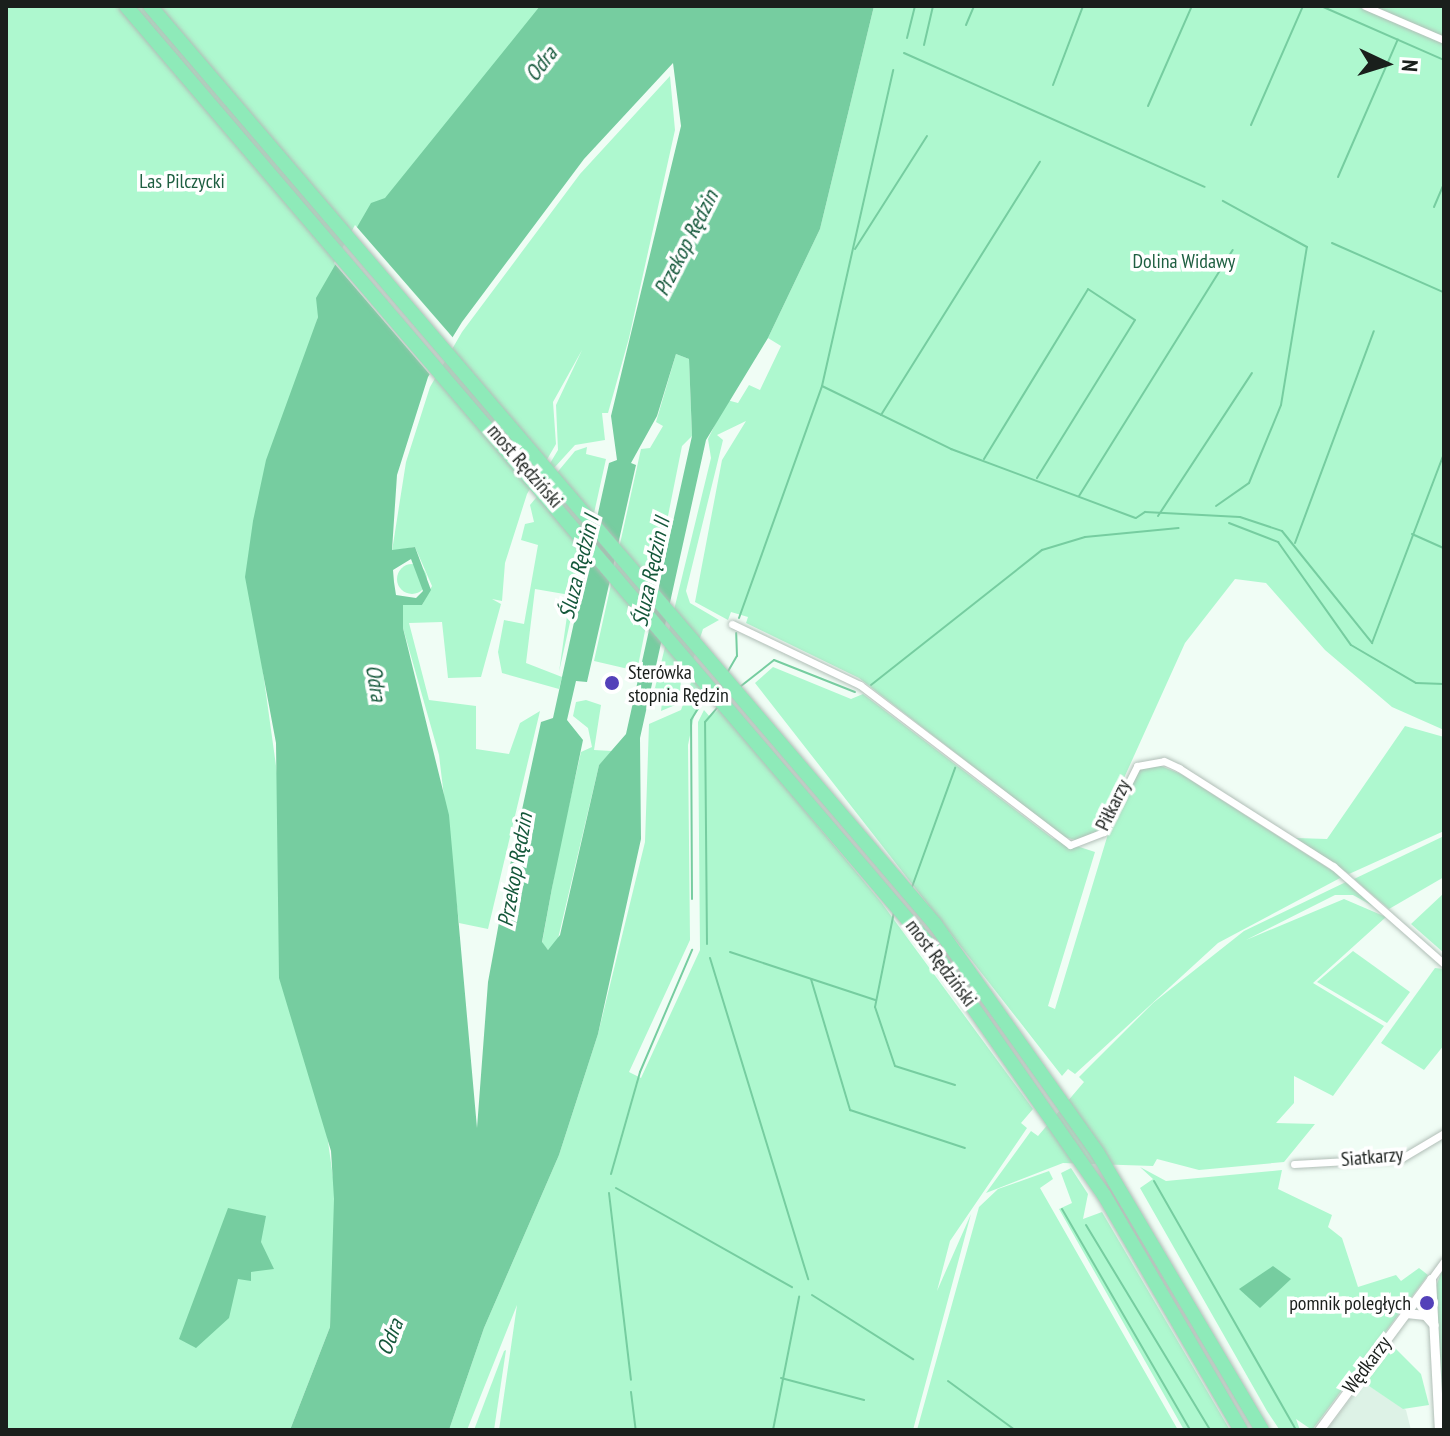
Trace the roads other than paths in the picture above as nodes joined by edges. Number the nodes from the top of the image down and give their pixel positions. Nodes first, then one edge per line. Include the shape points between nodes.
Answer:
1 (126, 6) edge
2 (150, 6) edge
3 (1365, 6) edge
4 (1444, 40) edge
5 (732, 624) dead end
6 (1444, 964) edge
7 (1444, 1133) edge
8 (1294, 1164) dead end
9 (1444, 1261) edge
10 (1431, 1279) junction
11 (1406, 1313) junction
12 (1435, 1328) junction
13 (1241, 1430) edge
14 (1262, 1430) edge
15 (1319, 1430) edge
16 (1439, 1430) edge

1 - 13 highway, most Rędziński via 800,785 931,947 1111,1206
2 - 14 highway, most Rędziński via 825,787 994,1002 1125,1196
3 - 4 street
5 - 6 street, Piłkarzy via 860,685 1070,845 1104,832 1137,766 1164,761 1179,768 1333,866
7 - 8 street, Siatkarzy via 1402,1158
9 - 10 street, Wędkarzy
10 - 11 street, Wędkarzy
10 - 12 street
11 - 12 street via 1425,1315
11 - 15 street, Wędkarzy
12 - 16 street

